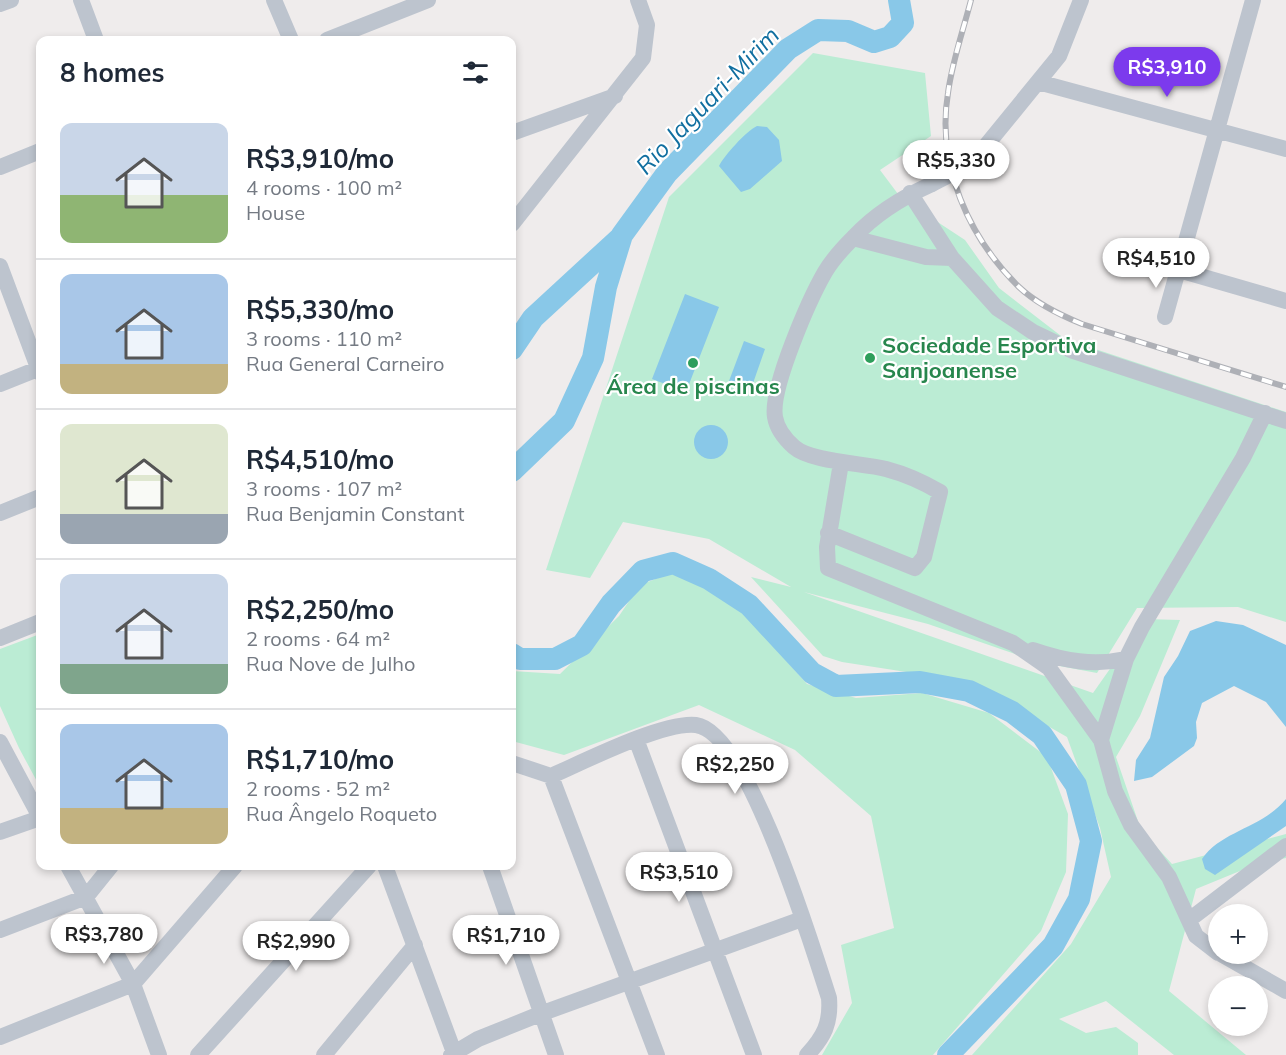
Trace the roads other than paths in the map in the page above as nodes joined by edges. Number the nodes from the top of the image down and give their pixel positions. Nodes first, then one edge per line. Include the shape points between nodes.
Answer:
1 (11, 0) edge
2 (81, 0) edge
3 (274, 0) edge
4 (428, 0) edge
5 (638, 0) edge
6 (1081, 0) edge
7 (1253, 0) edge
8 (0, 4) edge
9 (94, 36) edge
10 (289, 36) edge
11 (337, 36) edge
12 (1038, 82) junction
13 (616, 96) junction
14 (1218, 129) junction
15 (516, 132) edge
16 (1286, 149) edge
17 (36, 153) edge
18 (0, 167) edge
19 (910, 193) junction
20 (516, 220) edge
21 (853, 238) junction
22 (952, 258) junction
23 (0, 266) edge
24 (1179, 270) junction
25 (1286, 301) edge
26 (1166, 317) dead end
27 (36, 360) edge
28 (36, 371) edge
29 (0, 384) edge
30 (1265, 413) junction
31 (1286, 421) edge
32 (842, 463) junction
33 (36, 499) edge
34 (0, 513) edge
35 (828, 533) junction
36 (36, 624) edge
37 (0, 638) edge
38 (1013, 643) junction
39 (1126, 659) junction
40 (636, 739) junction
41 (1101, 740) junction
42 (0, 742) edge
43 (516, 764) edge
44 (551, 776) junction
45 (36, 810) edge
46 (36, 818) edge
47 (0, 832) edge
48 (1286, 846) edge
49 (70, 870) edge
50 (108, 870) edge
51 (232, 870) edge
52 (365, 870) edge
53 (387, 870) edge
54 (491, 870) edge
55 (86, 897) junction
56 (802, 919) junction
57 (1189, 920) junction
58 (0, 930) edge
59 (415, 945) junction
60 (1208, 945) edge
61 (715, 951) junction
62 (1238, 964) edge
63 (629, 982) junction
64 (133, 984) junction
65 (1286, 991) edge
66 (540, 1014) junction
67 (0, 1036) edge
68 (453, 1054) edge
69 (159, 1055) edge
70 (198, 1055) edge
71 (324, 1055) edge
72 (556, 1055) edge
73 (657, 1055) edge
74 (754, 1055) edge
75 (807, 1055) edge

1 - 8 street
2 - 9 street
3 - 10 street
4 - 11 street
5 - 13 street via 647,25 647,46 637,70
6 - 12 street via 1059,56
7 - 14 street
12 - 14 street
12 - 19 street, bridge via 963,168
13 - 15 street
13 - 20 street
14 - 16 street
14 - 24 street
17 - 18 street
19 - 21 street
19 - 22 street
21 - 22 street via 926,257
21 - 32 street via 826,270 807,310 778,387 775,416 782,436 796,450
22 - 30 street via 997,308 1033,332 1073,351
23 - 27 street
24 - 25 street
24 - 26 street
28 - 29 street
30 - 31 street
30 - 39 street
32 - 35 street
32 - 35 street via 885,469 940,492 924,557 915,568
33 - 34 street
35 - 38 street via 828,568
36 - 37 street
38 - 39 street via 1061,660 1090,664
38 - 41 street via 1049,669
39 - 41 street
40 - 44 street
40 - 56 street via 686,725 699,725 711,733 737,763 759,801
40 - 61 street
41 - 57 street via 1115,791 1131,825 1162,865
42 - 45 street
43 - 44 street
44 - 63 street
46 - 47 street
48 - 57 street
49 - 55 street
50 - 55 street
51 - 64 street
52 - 70 street
53 - 59 street
54 - 66 street
55 - 58 street
55 - 64 street
56 - 61 street
56 - 75 street via 829,998 830,1015 827,1029
57 - 60 street via 1196,936
59 - 68 street
59 - 71 street
61 - 63 street
61 - 74 street
62 - 65 street
63 - 66 street
63 - 73 street
64 - 67 street
64 - 69 street
66 - 68 street
66 - 72 street

